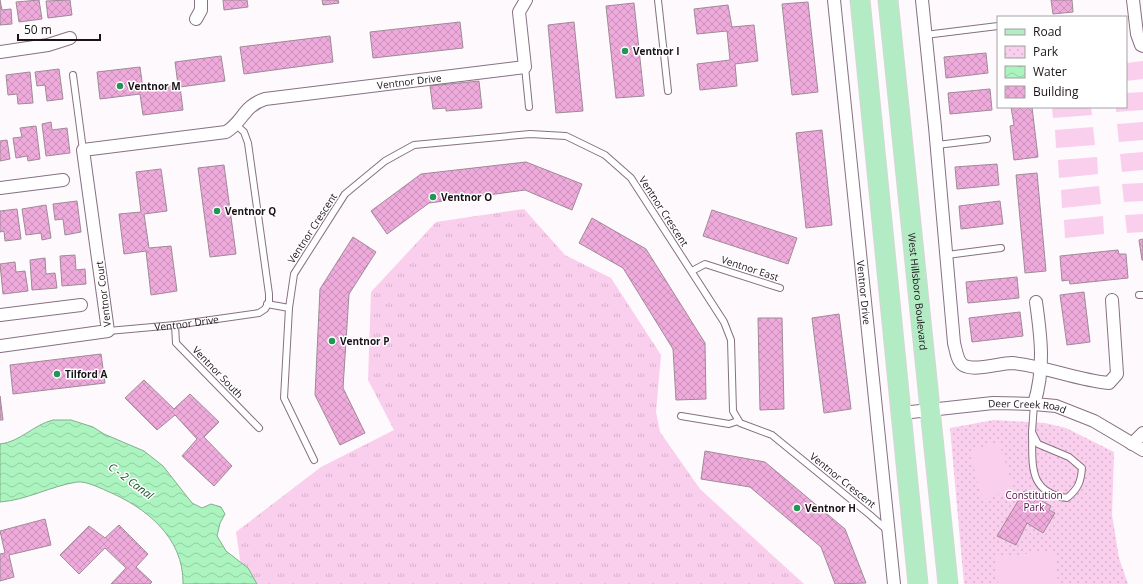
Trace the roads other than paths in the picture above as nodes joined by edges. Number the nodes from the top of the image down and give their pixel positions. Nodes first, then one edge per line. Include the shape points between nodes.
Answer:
1 (201, 0) edge
2 (526, 0) edge
3 (658, 0) edge
4 (834, 0) edge
5 (860, 0) edge
6 (884, 0) edge
7 (888, 0) edge
8 (922, 0) edge
9 (1133, 0) edge
10 (196, 19) dead end
11 (997, 26) edge
12 (925, 35) junction
13 (70, 38) dead end
14 (892, 38) junction
15 (1143, 46) edge
16 (0, 52) edge
17 (525, 67) junction
18 (74, 75) dead end
19 (668, 91) dead end
20 (529, 107) dead end
21 (235, 124) junction
22 (987, 139) dead end
23 (937, 145) junction
24 (84, 150) junction
25 (63, 180) dead end
26 (0, 188) edge
27 (1001, 248) dead end
28 (947, 255) junction
29 (692, 272) junction
30 (780, 288) dead end
31 (1112, 300) dead end
32 (1036, 302) dead end
33 (268, 304) junction
34 (81, 305) dead end
35 (289, 308) junction
36 (0, 315) edge
37 (175, 325) junction
38 (108, 331) junction
39 (0, 346) edge
40 (1041, 368) junction
41 (1034, 404) junction
42 (930, 411) junction
43 (902, 413) junction
44 (681, 416) dead end
45 (738, 421) junction
46 (259, 428) dead end
47 (1032, 432) junction
48 (1143, 433) edge
49 (1132, 444) junction
50 (1143, 450) edge
51 (314, 460) dead end
52 (889, 532) junction
53 (894, 584) edge
54 (918, 584) edge
55 (948, 584) edge

1 - 10 street via 201,10
2 - 17 street via 519,12
3 - 19 lane
4 - 52 street, Ventnor Drive
5 - 43 main road
6 - 14 street
7 - 14 main road, West Hillsboro Boulevard
8 - 12 street
9 - 15 street via 1137,34 1140,45
11 - 12 lane
12 - 23 street
13 - 16 street via 48,45
14 - 42 main road, West Hillsboro Boulevard
17 - 20 lane
17 - 21 street, Ventnor Drive via 265,100 254,103
18 - 24 lane
21 - 24 street, Ventnor Drive via 226,132
21 - 33 lane via 244,132 248,143 269,294
22 - 23 lane
23 - 28 street
24 - 38 street, Ventnor Court
25 - 26 street
27 - 28 lane
28 - 40 street via 954,343 959,361 970,368 1011,363
29 - 30 lane, Ventnor East via 705,264
29 - 35 lane, Ventnor Crescent via 631,178 605,155 566,136 522,134 414,145 385,161 345,194 294,274
29 - 45 lane, Ventnor Crescent via 724,322 731,340 732,400 733,411
31 - 40 street via 1118,364 1114,380 1109,383 1097,382
32 - 40 street via 1041,340
33 - 35 lane
33 - 37 lane, Ventnor Drive via 259,313
34 - 36 street
35 - 51 lane via 284,398
37 - 38 lane, Ventnor Drive
37 - 46 lane, Ventnor South via 176,343
38 - 39 street, Ventnor Court
40 - 41 street
41 - 42 street, Deer Creek Road via 993,403
41 - 47 lane
41 - 49 street, Deer Creek Road via 1056,406 1094,421
42 - 43 street, Deer Creek Road
42 - 55 main road, West Hillsboro Boulevard
43 - 54 main road
44 - 45 lane via 729,424
45 - 52 lane, Ventnor Crescent via 772,435
47 - 47 lane via 1038,444 1069,457 1082,468 1077,490 1067,498 1053,496 1039,486 1033,468
48 - 49 street
49 - 50 street, Deer Creek Road
52 - 53 street, Ventnor Drive

